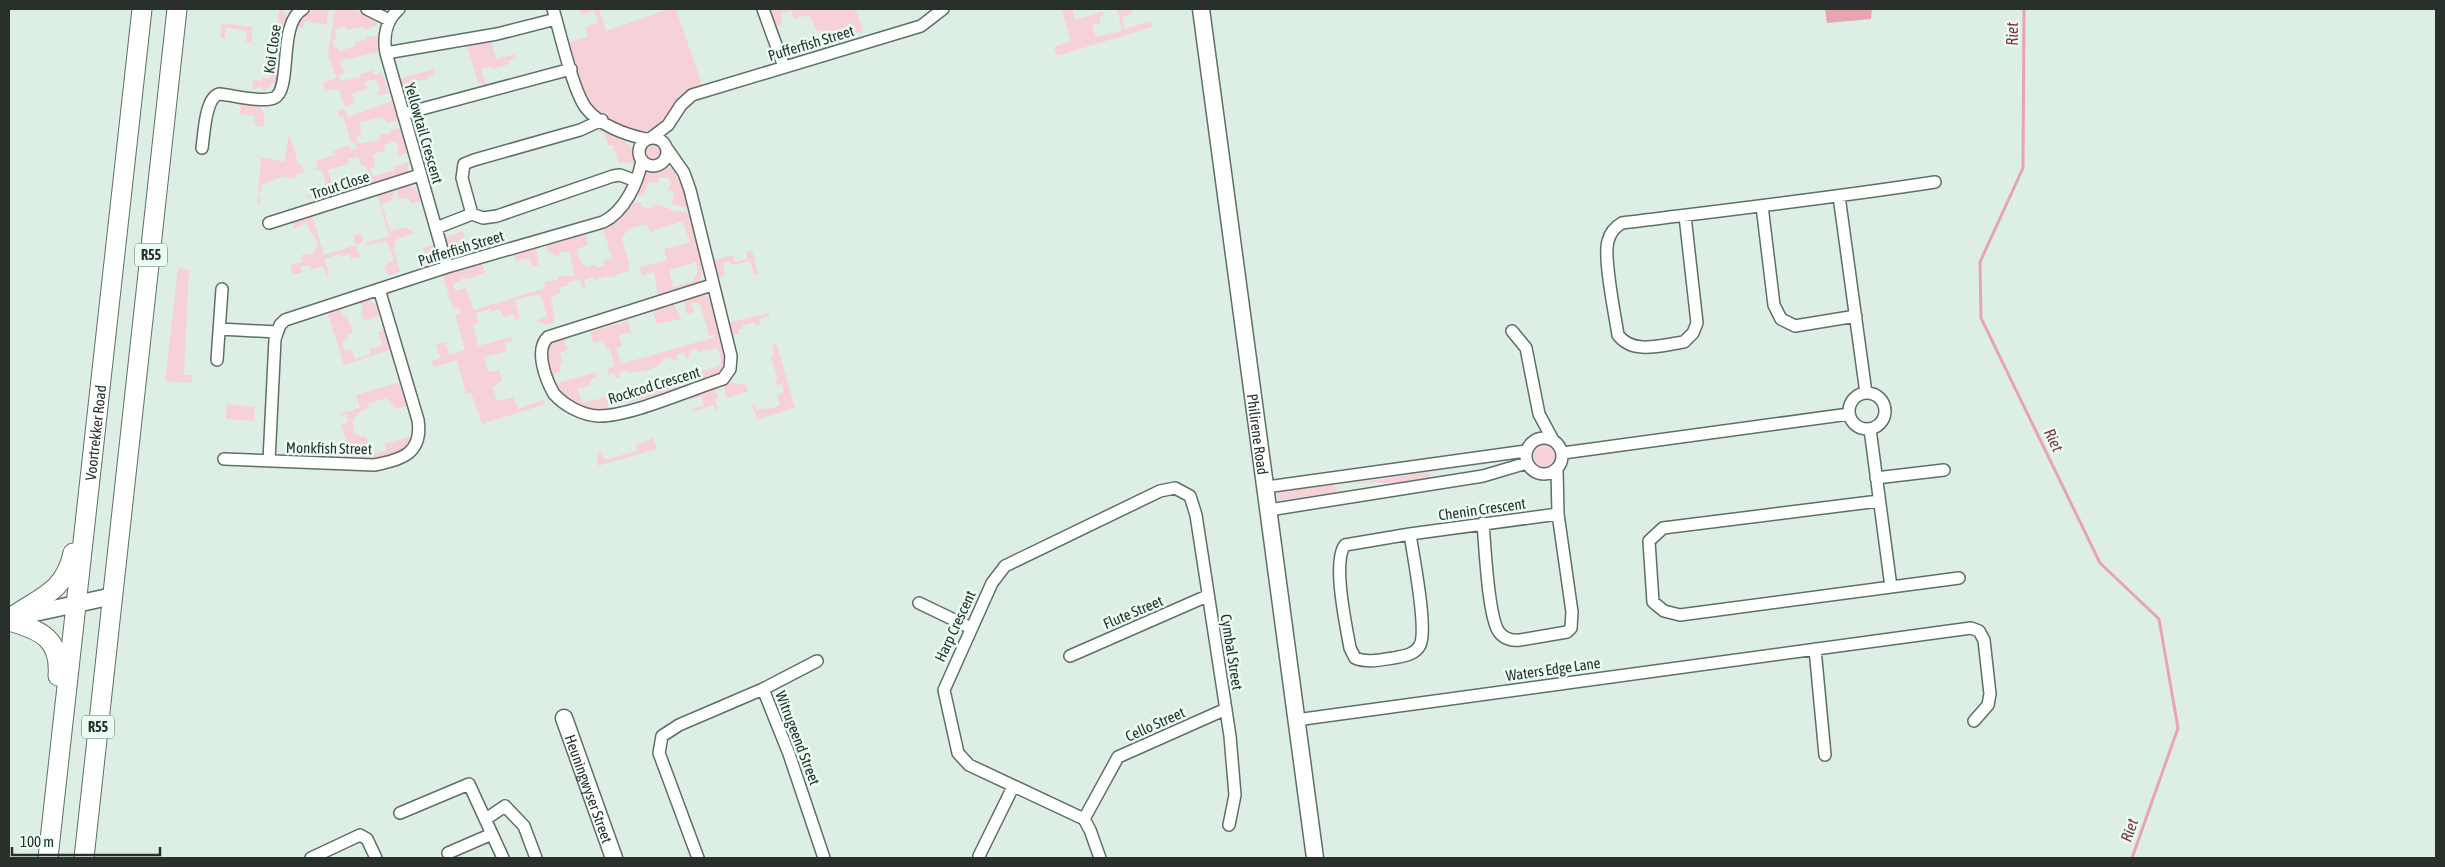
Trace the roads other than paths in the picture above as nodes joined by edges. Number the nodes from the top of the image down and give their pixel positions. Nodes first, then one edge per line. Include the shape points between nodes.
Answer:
1 (142, 9) edge
2 (177, 9) edge
3 (303, 9) edge
4 (367, 9) edge
5 (399, 9) edge
6 (763, 9) edge
7 (943, 9) edge
8 (1201, 9) edge
9 (554, 14) edge
10 (389, 20) junction
11 (386, 53) junction
12 (784, 67) junction
13 (571, 69) junction
14 (402, 114) junction
15 (602, 120) junction
16 (668, 125) junction
17 (628, 136) junction
18 (649, 139) junction
19 (202, 148) dead end
20 (667, 148) junction
21 (640, 156) junction
22 (658, 164) junction
23 (680, 167) junction
24 (420, 175) junction
25 (638, 178) junction
26 (1936, 182) dead end
27 (1839, 196) junction
28 (1762, 206) junction
29 (472, 214) junction
30 (1686, 216) junction
31 (269, 223) dead end
32 (436, 228) junction
33 (447, 267) junction
34 (712, 285) junction
35 (222, 289) dead end
36 (379, 289) junction
37 (1856, 316) junction
38 (220, 329) junction
39 (1512, 331) dead end
40 (277, 332) junction
41 (217, 360) dead end
42 (1866, 393) junction
43 (1539, 414) junction
44 (1849, 414) junction
45 (1870, 429) junction
46 (1535, 440) junction
47 (1553, 440) junction
48 (1563, 453) junction
49 (1527, 457) junction
50 (224, 460) dead end
51 (269, 461) junction
52 (91, 464) junction
53 (1557, 469) junction
54 (1944, 470) dead end
55 (1546, 474) junction
56 (1340, 478) junction
57 (1876, 478) junction
58 (1266, 487) junction
59 (1181, 490) joint
60 (1344, 498) junction
61 (1556, 500) junction
62 (1879, 501) junction
63 (1269, 510) junction
64 (1558, 514) junction
65 (1483, 523) junction
66 (1410, 534) junction
67 (1959, 578) dead end
68 (1891, 587) junction
69 (113, 596) junction
70 (1207, 596) junction
71 (76, 603) junction
72 (919, 603) dead end
73 (9, 620) edge
74 (971, 628) junction
75 (1815, 649) junction
76 (1070, 656) dead end
77 (817, 661) dead end
78 (763, 689) junction
79 (1226, 709) junction
80 (564, 718) dead end
81 (1296, 720) junction
82 (1974, 721) dead end
83 (1825, 755) dead end
84 (1012, 787) junction
85 (54, 800) junction
86 (400, 813) dead end
87 (486, 819) junction
88 (1084, 819) junction
89 (1229, 825) dead end
90 (492, 834) junction
91 (448, 853) dead end
92 (979, 856) dead end
93 (48, 858) edge
94 (84, 858) edge
95 (311, 858) edge
96 (376, 858) edge
97 (503, 858) edge
98 (536, 858) edge
99 (614, 858) edge
100 (698, 858) edge
101 (824, 858) edge
102 (1100, 858) edge
103 (1315, 858) edge

1 - 52 main road, Voortrekker Road / R55
2 - 69 main road, R55
3 - 19 street, Koi Close via 294,15 290,24 283,80 276,97 264,99 219,94 213,97
4 - 10 street
5 - 10 street
6 - 12 street
7 - 12 street, Pufferfish Street via 921,26
8 - 58 street, Philirene Road
9 - 11 street via 492,36
9 - 13 street
10 - 11 street, Yellowtail Crescent
11 - 14 street, Yellowtail Crescent
12 - 16 street, Pufferfish Street via 692,94
13 - 14 street
13 - 15 street via 587,110
14 - 24 street, Yellowtail Crescent
15 - 17 street
15 - 29 street via 580,130 464,164 462,178
16 - 18 street, Pufferfish Street
16 - 20 street, Pufferfish Street
17 - 18 street
17 - 21 street
18 - 20 street via 660,139
18 - 21 street, Pufferfish Street via 642,143
20 - 22 street, Pufferfish Street
20 - 23 street, Rockcod Crescent
21 - 22 street
21 - 25 street, Pufferfish Street
22 - 23 street
22 - 25 street, Pufferfish Street
23 - 34 street, Rockcod Crescent via 690,190
24 - 31 street, Trout Close
24 - 32 street, Yellowtail Crescent
25 - 29 street via 613,176 497,216 483,218
25 - 33 street, Pufferfish Street via 618,211 602,222
26 - 27 street
27 - 28 street
27 - 37 street
28 - 30 street
28 - 37 street via 1774,305 1781,320 1795,326
29 - 32 street
30 - 30 street via 1622,223 1610,236 1607,249 1618,335 1633,346 1684,342 1693,333 1697,323
32 - 33 street, Yellowtail Crescent
33 - 36 street, Pufferfish Street
34 - 34 street, Rockcod Crescent via 548,337 541,353 554,394 580,412 607,415 723,379 730,369 731,356
35 - 38 street
36 - 40 street, Pufferfish Street via 290,317
36 - 51 street, Monkfish Street via 418,420 416,446 404,456 374,465
37 - 42 street
38 - 40 street
38 - 41 street
39 - 43 street via 1526,348
40 - 51 street
42 - 44 street via 1854,398
42 - 45 street via 1880,398 1885,409 1882,422
43 - 46 street
43 - 47 street
44 - 45 street via 1857,427
44 - 48 street
45 - 57 street
46 - 47 street via 1544,437
46 - 49 street
47 - 48 street
48 - 53 street
49 - 55 street via 1535,471
49 - 56 street
49 - 60 street via 1483,476
50 - 51 street, Monkfish Street
52 - 71 main road, Voortrekker Road / R55
52 - 73 main road via 65,576 50,594
53 - 55 street
53 - 61 street
54 - 57 street
55 - 61 street
56 - 58 street
56 - 60 street
57 - 62 street
58 - 63 street, Philirene Road
59 - 70 street, Cymbal Street via 1193,501
59 - 74 street, Harp Crescent via 1160,491 1012,561 995,576
60 - 63 street
61 - 64 street
62 - 68 street
62 - 68 street via 1663,528 1649,541 1651,593 1658,608 1680,615
63 - 81 street, Philirene Road
64 - 65 street, Chenin Crescent
64 - 65 street via 1572,612 1571,628 1564,634 1513,641 1501,634 1495,623
65 - 66 street, Chenin Crescent
66 - 66 street, Chenin Crescent via 1352,543 1341,550 1339,573 1350,648 1355,658 1376,661 1405,656 1420,645 1422,624
67 - 68 street
69 - 71 street
69 - 94 main road, R55
70 - 76 street, Flute Street
70 - 79 street, Cymbal Street
71 - 73 street
71 - 85 main road, Voortrekker Road / R55
72 - 74 street
73 - 85 main road via 42,634 57,652
74 - 84 street, Harp Crescent via 944,690 954,738 958,753 969,765
75 - 81 street, Waters Edge Lane
75 - 82 street, Waters Edge Lane via 1975,629 1984,640 1990,694 1988,705
75 - 83 street
77 - 78 street
78 - 100 street, Witrugeend Street via 679,725 664,733 660,740 660,758
78 - 101 street, Witrugeend Street
79 - 88 street, Cello Street via 1118,757
79 - 89 street, Cymbal Street via 1235,795
80 - 99 street, Heuningwyser Street
81 - 103 street, Philirene Road
84 - 88 street, Harp Crescent
84 - 92 street
85 - 93 main road, Voortrekker Road / R55
86 - 87 street via 469,784
87 - 90 street
87 - 98 street via 505,806 524,826
88 - 102 street
90 - 91 street
90 - 97 street
95 - 96 street via 360,835 367,839

